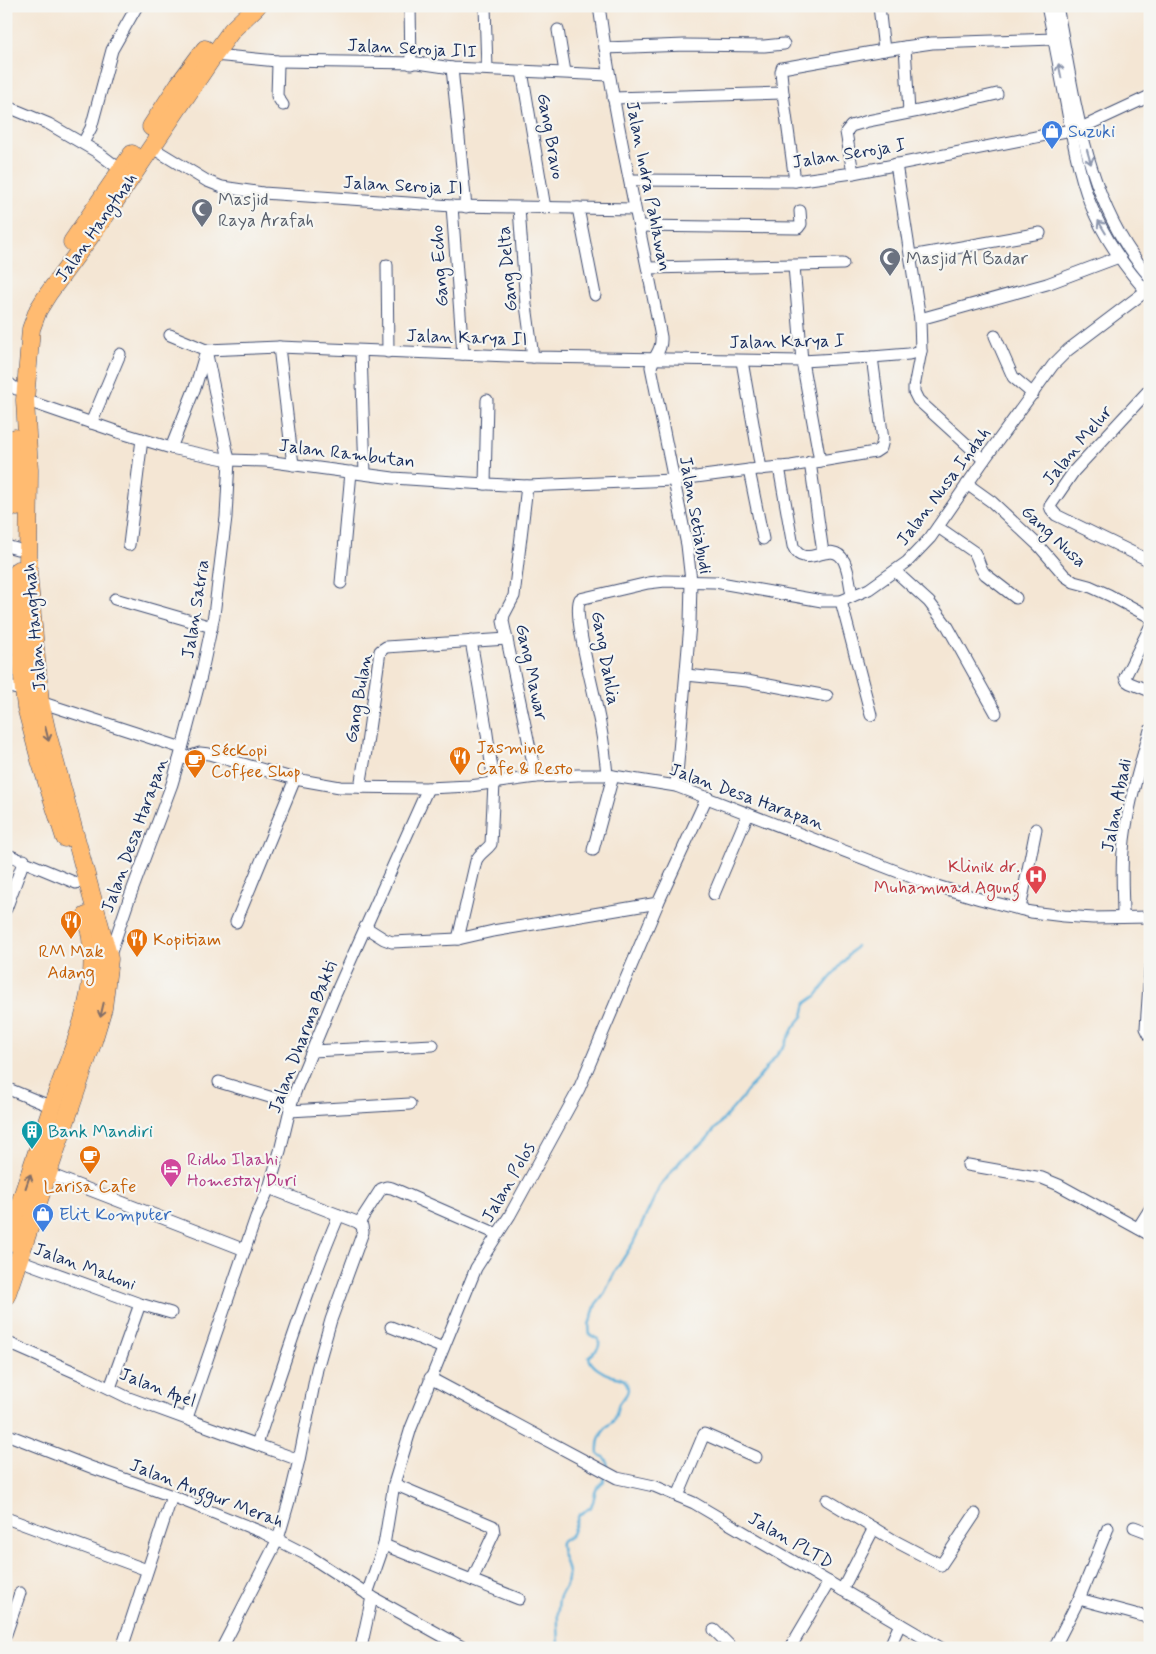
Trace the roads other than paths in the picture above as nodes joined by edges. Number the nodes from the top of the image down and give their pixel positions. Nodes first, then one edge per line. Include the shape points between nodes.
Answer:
1 (137, 6) edge
2 (239, 6) edge
3 (257, 6) edge
4 (410, 6) edge
5 (485, 6) edge
6 (600, 6) edge
7 (878, 6) edge
8 (1047, 6) edge
9 (1057, 6) edge
10 (558, 30) dead end
11 (1054, 39) junction
12 (784, 44) dead end
13 (905, 47) junction
14 (605, 48) junction
15 (884, 50) junction
16 (214, 55) junction
17 (276, 61) junction
18 (411, 64) junction
19 (452, 68) junction
20 (487, 69) junction
21 (522, 71) junction
22 (565, 72) junction
23 (609, 75) junction
24 (184, 88) junction
25 (783, 93) junction
26 (996, 94) dead end
27 (1150, 96) edge
28 (613, 98) junction
29 (284, 105) dead end
30 (6, 106) edge
31 (909, 112) junction
32 (1076, 129) junction
33 (83, 143) junction
34 (151, 147) junction
35 (896, 164) junction
36 (121, 170) junction
37 (852, 173) junction
38 (630, 180) junction
39 (795, 181) junction
40 (452, 206) junction
41 (466, 207) junction
42 (519, 208) junction
43 (545, 208) junction
44 (578, 208) junction
45 (634, 209) junction
46 (800, 211) dead end
47 (639, 226) junction
48 (1040, 233) dead end
49 (911, 256) junction
50 (1120, 257) junction
51 (843, 264) dead end
52 (387, 265) dead end
53 (794, 266) junction
54 (648, 268) junction
55 (1150, 277) edge
56 (1148, 293) edge
57 (595, 295) dead end
58 (920, 319) junction
59 (170, 335) dead end
60 (995, 336) dead end
61 (279, 347) junction
62 (206, 350) junction
63 (361, 351) junction
64 (921, 351) junction
65 (388, 352) junction
66 (120, 354) dead end
67 (463, 354) junction
68 (533, 357) junction
69 (872, 357) junction
70 (742, 361) junction
71 (802, 361) junction
72 (653, 364) junction
73 (1150, 389) edge
74 (16, 390) edge
75 (1033, 394) junction
76 (488, 400) dead end
77 (91, 423) junction
78 (142, 439) junction
79 (172, 448) junction
80 (229, 460) junction
81 (984, 460) junction
82 (815, 461) junction
83 (293, 465) junction
84 (780, 467) junction
85 (23, 469) junction
86 (761, 469) junction
87 (748, 470) junction
88 (351, 472) junction
89 (365, 474) junction
90 (673, 480) junction
91 (485, 484) junction
92 (967, 484) junction
93 (527, 486) junction
94 (938, 526) junction
95 (763, 539) dead end
96 (129, 545) dead end
97 (12, 548) edge
98 (823, 553) junction
99 (1150, 560) edge
100 (895, 571) junction
101 (690, 581) junction
102 (341, 584) dead end
103 (852, 596) junction
104 (1016, 598) dead end
105 (115, 599) dead end
106 (841, 601) junction
107 (1150, 617) edge
108 (212, 627) junction
109 (1150, 627) edge
110 (507, 639) junction
111 (471, 641) junction
112 (686, 675) junction
113 (6, 686) edge
114 (24, 691) junction
115 (1150, 691) edge
116 (827, 696) dead end
117 (40, 702) junction
118 (996, 713) dead end
119 (871, 715) dead end
120 (1150, 730) edge
121 (182, 748) junction
122 (179, 760) junction
123 (610, 775) junction
124 (536, 777) junction
125 (295, 778) junction
126 (494, 783) junction
127 (676, 786) junction
128 (360, 788) junction
129 (428, 788) junction
130 (706, 797) junction
131 (748, 814) junction
132 (1036, 829) dead end
133 (593, 850) dead end
134 (6, 854) edge
135 (24, 860) junction
136 (76, 882) junction
137 (714, 894) dead end
138 (658, 903) junction
139 (1020, 908) junction
140 (6, 909) edge
141 (1123, 917) junction
142 (1150, 917) edge
143 (236, 922) dead end
144 (365, 927) junction
145 (458, 939) junction
146 (109, 959) junction
147 (1150, 969) edge
148 (1150, 1036) edge
149 (433, 1045) dead end
150 (312, 1051) junction
151 (218, 1082) dead end
152 (6, 1088) edge
153 (410, 1104) dead end
154 (52, 1106) junction
155 (291, 1106) junction
156 (968, 1164) dead end
157 (49, 1174) junction
158 (269, 1188) junction
159 (1150, 1209) edge
160 (339, 1214) junction
161 (360, 1224) junction
162 (1138, 1228) junction
163 (498, 1234) junction
164 (1150, 1235) edge
165 (6, 1244) edge
166 (245, 1250) junction
167 (19, 1260) junction
168 (6, 1296) edge
169 (140, 1304) junction
170 (171, 1313) dead end
171 (391, 1327) dead end
172 (6, 1342) edge
173 (443, 1348) junction
174 (430, 1378) junction
175 (110, 1388) junction
176 (187, 1418) junction
177 (6, 1434) edge
178 (258, 1444) junction
179 (756, 1457) dead end
180 (299, 1460) junction
181 (394, 1484) junction
182 (172, 1496) junction
183 (678, 1496) junction
184 (827, 1500) dead end
185 (975, 1514) dead end
186 (6, 1518) edge
187 (1134, 1527) dead end
188 (874, 1528) junction
189 (1108, 1528) dead end
190 (1149, 1529) edge
191 (278, 1539) junction
192 (384, 1545) junction
193 (146, 1570) junction
194 (472, 1580) junction
195 (829, 1582) junction
196 (842, 1590) junction
197 (20, 1593) dead end
198 (370, 1595) junction
199 (519, 1599) dead end
200 (1079, 1600) junction
201 (1150, 1618) edge
202 (900, 1624) junction
203 (714, 1630) dead end
204 (6, 1634) edge
205 (122, 1648) edge
206 (222, 1648) edge
207 (361, 1648) edge
208 (464, 1648) edge
209 (732, 1648) edge
210 (790, 1648) edge
211 (889, 1648) edge
212 (941, 1648) edge
213 (1054, 1648) edge

1 - 33 street via 112,50 91,128
2 - 24 highway, Jalan Hangtuah via 228,17
3 - 16 highway, Jalan Hangtuah via 232,30
4 - 18 street
5 - 20 street
6 - 14 street, Jalan Indra Pahlawan
7 - 15 street
8 - 11 street
9 - 32 street
10 - 22 street
11 - 13 street via 932,43
32 -> 11 street
12 - 14 street
13 - 15 street
13 - 31 street
14 - 23 street, Jalan Indra Pahlawan
15 - 25 street via 782,68
16 - 17 street, Jalan Seroja III
16 - 24 highway, Jalan Hangtuah
17 - 18 street, Jalan Seroja III
17 - 29 street via 277,96
18 - 19 street, Jalan Seroja III
19 - 20 street, Jalan Seroja III
19 - 41 street
20 - 21 street, Jalan Seroja III
21 - 22 street, Jalan Seroja III
21 - 43 street, Gang Bravo
22 - 23 street, Jalan Seroja III
23 - 28 street, Jalan Indra Pahlawan
24 - 34 highway, Jalan Hangtuah
24 - 36 highway, Jalan Hangtuah
25 - 28 street
25 - 39 street
26 - 31 street
27 - 32 street, Jalan Seroja I
28 - 38 street, Jalan Indra Pahlawan
30 - 33 street
31 - 37 street via 848,129
32 - 35 street, Jalan Seroja I
50 -> 32 street via 1090,202
32 -> 55 street via 1119,234
33 - 36 street
34 - 40 street, Jalan Seroja II via 206,181 222,187 263,193
34 - 74 highway, Jalan Hangtuah via 38,310
35 - 37 street, Jalan Seroja I
35 - 49 street
36 - 74 highway, Jalan Hangtuah via 28,305 21,323
37 - 39 street, Jalan Seroja I
38 - 39 street, Jalan Seroja I
38 - 45 street, Jalan Indra Pahlawan
40 - 41 street, Jalan Seroja II
40 - 67 street, Gang Echo
41 - 42 street, Jalan Seroja II
42 - 43 street, Jalan Seroja II
42 - 68 street, Gang Delta
43 - 44 street, Jalan Seroja II
44 - 45 street, Jalan Seroja II
44 - 57 street
45 - 47 street, Jalan Indra Pahlawan
46 - 47 street via 801,224 798,228
47 - 54 street, Jalan Indra Pahlawan
48 - 49 street
49 - 58 street
50 - 56 street
50 - 58 street via 1047,284
51 - 53 street
52 - 65 street
53 - 54 street
53 - 71 street
54 - 72 street, Jalan Indra Pahlawan via 662,345
56 - 75 street, Jalan Nusa Indah via 1068,350
58 - 64 street
59 - 62 street
60 - 75 street via 1012,377
61 - 62 street, Jalan Karya II
61 - 63 street, Jalan Karya II
61 - 83 street
62 - 79 street
62 - 80 street, Jalan Satria
63 - 65 street, Jalan Karya II
63 - 89 street
64 - 69 street, Jalan Karya I
64 - 81 street via 915,396
65 - 67 street, Jalan Karya II
66 - 77 street
67 - 68 street, Jalan Karya II
68 - 72 street, Jalan Karya II
69 - 71 street, Jalan Karya I
69 - 82 street, Jalan Rambutan via 883,440 881,448 870,453
70 - 71 street, Jalan Karya I
70 - 72 street, Jalan Karya I
70 - 86 street
71 - 82 street
72 - 90 street, Jalan Setiabudi
73 - 99 street, Jalan Melur via 1074,471 1050,506 1056,515
74 - 77 street, Jalan Rambutan
74 - 85 highway, Jalan Hangtuah
75 - 81 street, Jalan Nusa Indah
76 - 91 street
77 - 78 street, Jalan Rambutan
78 - 79 street, Jalan Rambutan
78 - 96 street
79 - 80 street, Jalan Rambutan
80 - 83 street, Jalan Rambutan
80 - 108 street, Jalan Satria via 226,517
81 - 92 street, Jalan Nusa Indah
82 - 84 street, Jalan Rambutan
82 - 98 street
83 - 88 street, Jalan Rambutan
84 - 86 street, Jalan Rambutan
84 - 98 street via 796,552 806,558
85 - 97 highway, Jalan Hangtuah
85 - 117 highway, Jalan Hangtuah via 28,572
86 - 87 street, Jalan Rambutan
87 - 90 street, Jalan Rambutan
87 - 95 street
88 - 89 street, Jalan Rambutan
88 - 102 street
89 - 91 street, Jalan Rambutan
90 - 93 street, Jalan Rambutan
90 - 101 street, Jalan Setiabudi via 687,545
91 - 93 street, Jalan Rambutan
92 - 94 street, Jalan Nusa Indah
92 - 107 street, Gang Nusa via 1040,546 1064,576
93 - 110 street, Gang Mawar via 514,596 503,618
94 - 100 street, Jalan Nusa Indah via 930,538
94 - 104 street via 974,552 981,570
97 - 114 highway, Jalan Hangtuah
98 - 103 street via 835,553 841,557
100 - 103 street, Jalan Nusa Indah
100 - 118 street via 929,602 944,621
101 - 106 street, Jalan Nusa Indah
101 - 112 street, Jalan Setiabudi
101 - 123 street, Gang Dahlia via 648,583 584,597 578,602
103 - 106 street, Jalan Nusa Indah
105 - 108 street
106 - 119 street
108 - 121 street, Jalan Satria
109 - 115 street via 1125,676 1130,683
110 - 111 street, Gang Bulan
110 - 124 street, Gang Mawar
111 - 126 street
111 - 128 street, Gang Bulan via 386,647 380,651
112 - 116 street via 747,681
112 - 127 street, Jalan Setiabudi
113 - 114 street
114 - 136 highway, Jalan Hangtuah
117 - 121 street
117 -> 146 highway, Jalan Hangtuah
120 - 141 street, Jalan Abadi via 1127,817 1123,852
121 - 122 street, Jalan Satria
122 - 125 street, Jalan Desa Harapan via 200,753 209,754
122 - 146 street, Jalan Desa Harapan
123 - 124 street, Jalan Desa Harapan
123 - 127 street, Jalan Desa Harapan
123 - 133 street
124 - 126 street, Jalan Desa Harapan
125 - 128 street, Jalan Desa Harapan
125 - 143 street
126 - 129 street, Jalan Desa Harapan
126 - 145 street via 490,844 476,861
127 - 130 street, Jalan Desa Harapan
128 - 129 street, Jalan Desa Harapan
129 - 144 street, Jalan Dharma Bakti
130 - 131 street, Jalan Desa Harapan
130 - 138 street, Jalan Polos
131 - 137 street
131 - 139 street, Jalan Desa Harapan via 927,883 980,900
132 - 139 street
134 - 135 street
135 - 136 street
135 - 140 street
136 - 154 highway, Jalan Hangtuah via 89,924 93,951 88,1003
138 - 145 street
138 - 163 street, Jalan Polos via 579,1089
139 - 141 street, Jalan Desa Harapan via 1094,918
141 - 142 street, Jalan Desa Harapan
144 - 145 street via 392,942
144 - 150 street, Jalan Dharma Bakti
146 -> 157 highway, Jalan Hangtuah via 103,1008
147 - 148 street via 1146,1028
149 - 150 street
150 - 155 street, Jalan Dharma Bakti
151 - 155 street
152 - 154 street
153 - 155 street
165 -> 154 highway, Jalan Hangtuah
155 - 158 street, Jalan Dharma Bakti
156 - 162 street via 1042,1178
157 - 166 street
157 - 167 highway, Jalan Hangtuah
158 - 160 street
158 - 166 street, Jalan Dharma Bakti
159 - 162 street
160 - 161 street
160 - 178 street via 298,1319
161 - 163 street via 381,1189 386,1187
161 - 180 street via 363,1232 317,1369
162 - 164 street
163 - 173 street, Jalan Polos via 476,1268
166 - 176 street, Jalan Dharma Bakti
167 - 168 highway, Jalan Hangtuah
167 - 169 street, Jalan Mahoni
169 - 170 street
169 - 175 street, Jalan Mahoni
171 - 173 street
172 - 175 street, Jalan Apel
173 - 174 street, Jalan Polos
174 - 181 street, Jalan Polos
174 - 183 street, Jalan PLTD via 598,1469
175 - 176 street, Jalan Apel
176 - 178 street, Jalan Apel
177 - 182 street, Jalan Anggur Merah
178 - 180 street, Jalan Apel
179 - 183 street via 704,1434
180 - 191 street
181 - 192 street, Jalan Polos
181 - 194 street via 493,1526 494,1532
182 - 191 street, Jalan Anggur Merah
182 - 193 street
183 - 195 street, Jalan PLTD
184 - 188 street
185 - 188 street via 941,1565
186 - 193 street
187 - 190 street
188 - 196 street
189 - 200 street
191 - 198 street, Jalan Anggur Merah
191 - 206 street
192 - 194 street
192 - 198 street, Jalan Polos
193 - 205 street
194 - 199 street
195 - 196 street, Jalan PLTD
195 - 210 street
196 - 202 street, Jalan PLTD
197 - 204 street
198 - 207 street, Jalan Polos
198 - 208 street, Jalan Anggur Merah
200 - 201 street
200 - 213 street
202 - 211 street
202 - 212 street, Jalan PLTD
203 - 209 street

